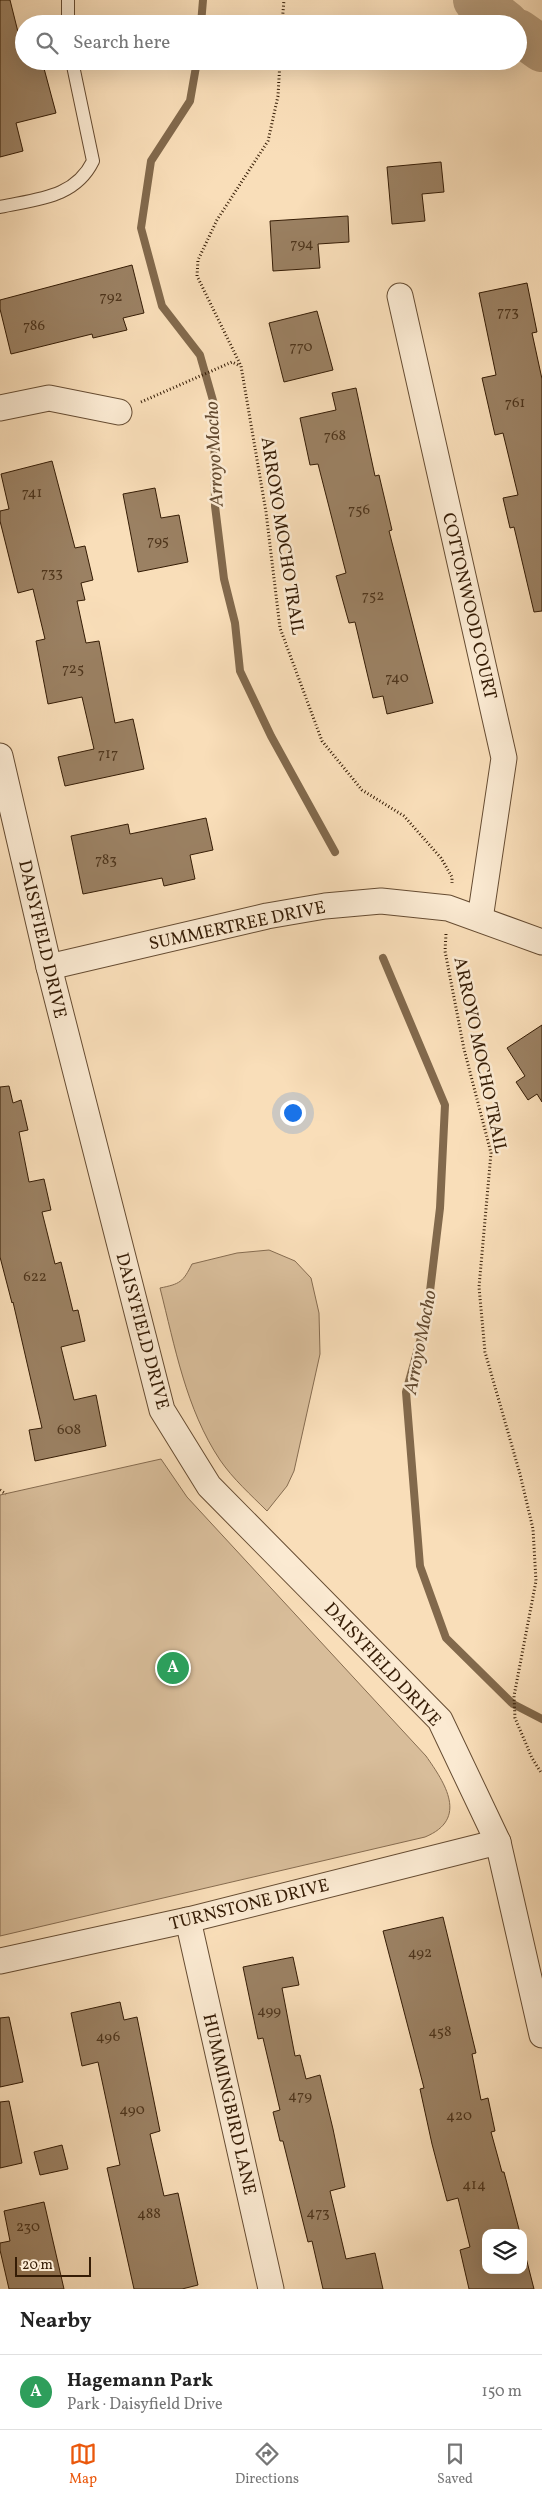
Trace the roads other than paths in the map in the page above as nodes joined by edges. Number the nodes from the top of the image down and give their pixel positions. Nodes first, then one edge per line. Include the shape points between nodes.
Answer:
1 (68, 0) edge
2 (68, 15) edge
3 (74, 70) edge
4 (0, 207) edge
5 (400, 296) dead end
6 (0, 408) edge
7 (118, 412) road end
8 (0, 756) edge
9 (480, 919) junction
10 (542, 942) edge
11 (49, 967) junction
12 (498, 1842) junction
13 (188, 1920) junction
14 (0, 1961) edge
15 (542, 2036) edge
16 (271, 2289) edge

1 - 2 lane
3 - 4 lane via 93,161 87,172 66,192
5 - 9 street, COTTONWOOD COURT via 504,758
6 - 7 street via 49,398
8 - 11 street, DAISYFIELD DRIVE
9 - 10 street, SUMMERTREE DRIVE
9 - 11 street, SUMMERTREE DRIVE via 448,908 381,901 325,906 267,916
11 - 12 street, DAISYFIELD DRIVE via 162,1410 209,1486 440,1720
12 - 13 street, TURNSTONE DRIVE
12 - 15 street, DAISYFIELD DRIVE
13 - 14 street, TURNSTONE DRIVE
13 - 16 street, HUMMINGBIRD LANE

